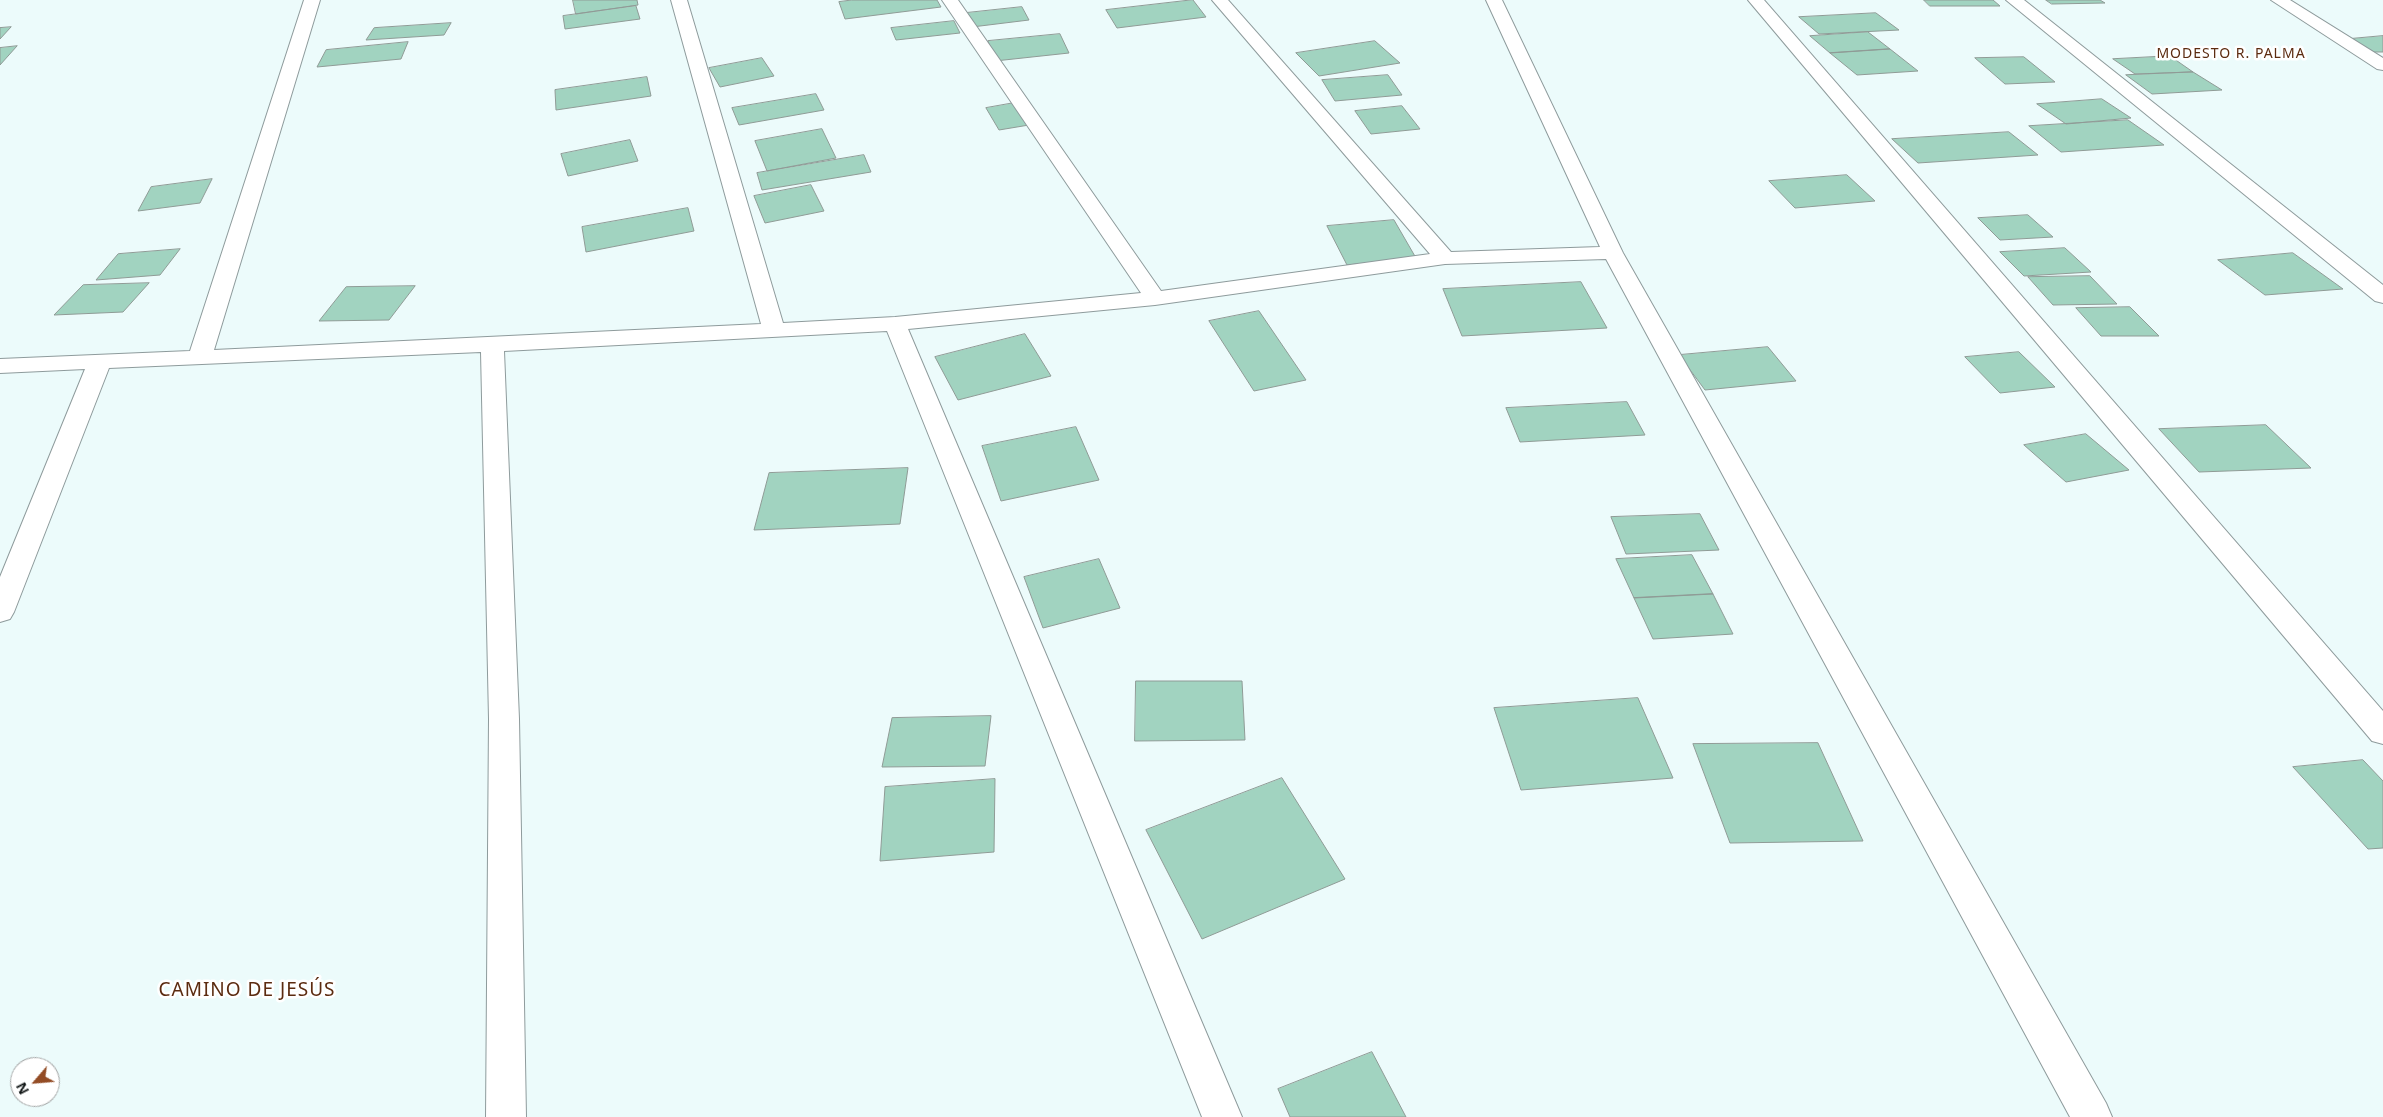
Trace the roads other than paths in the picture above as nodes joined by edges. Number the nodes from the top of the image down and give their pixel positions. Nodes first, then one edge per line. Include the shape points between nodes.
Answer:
1 (312, 0) edge
2 (679, 0) edge
3 (950, 0) edge
4 (1220, 0) edge
5 (1494, 0) edge
6 (1756, 0) edge
7 (2014, 0) edge
8 (2278, 0) edge
9 (2383, 65) edge
10 (1614, 253) junction
11 (1445, 258) junction
12 (2383, 296) edge
13 (1155, 298) junction
14 (895, 324) junction
15 (774, 330) junction
16 (492, 345) junction
17 (200, 357) junction
18 (100, 361) junction
19 (0, 366) edge
20 (0, 612) edge
21 (2383, 732) edge
22 (506, 1117) edge
23 (1222, 1117) edge
24 (2092, 1117) edge

1 - 17 street
2 - 15 street
3 - 13 street
4 - 11 street
5 - 10 street
6 - 21 street
7 - 12 street
8 - 9 street
10 - 11 street
10 - 24 street
11 - 13 street
13 - 14 street
14 - 15 street
14 - 23 street
15 - 16 street
16 - 17 street
16 - 22 street via 504,719
17 - 18 street
18 - 19 street
18 - 20 street

